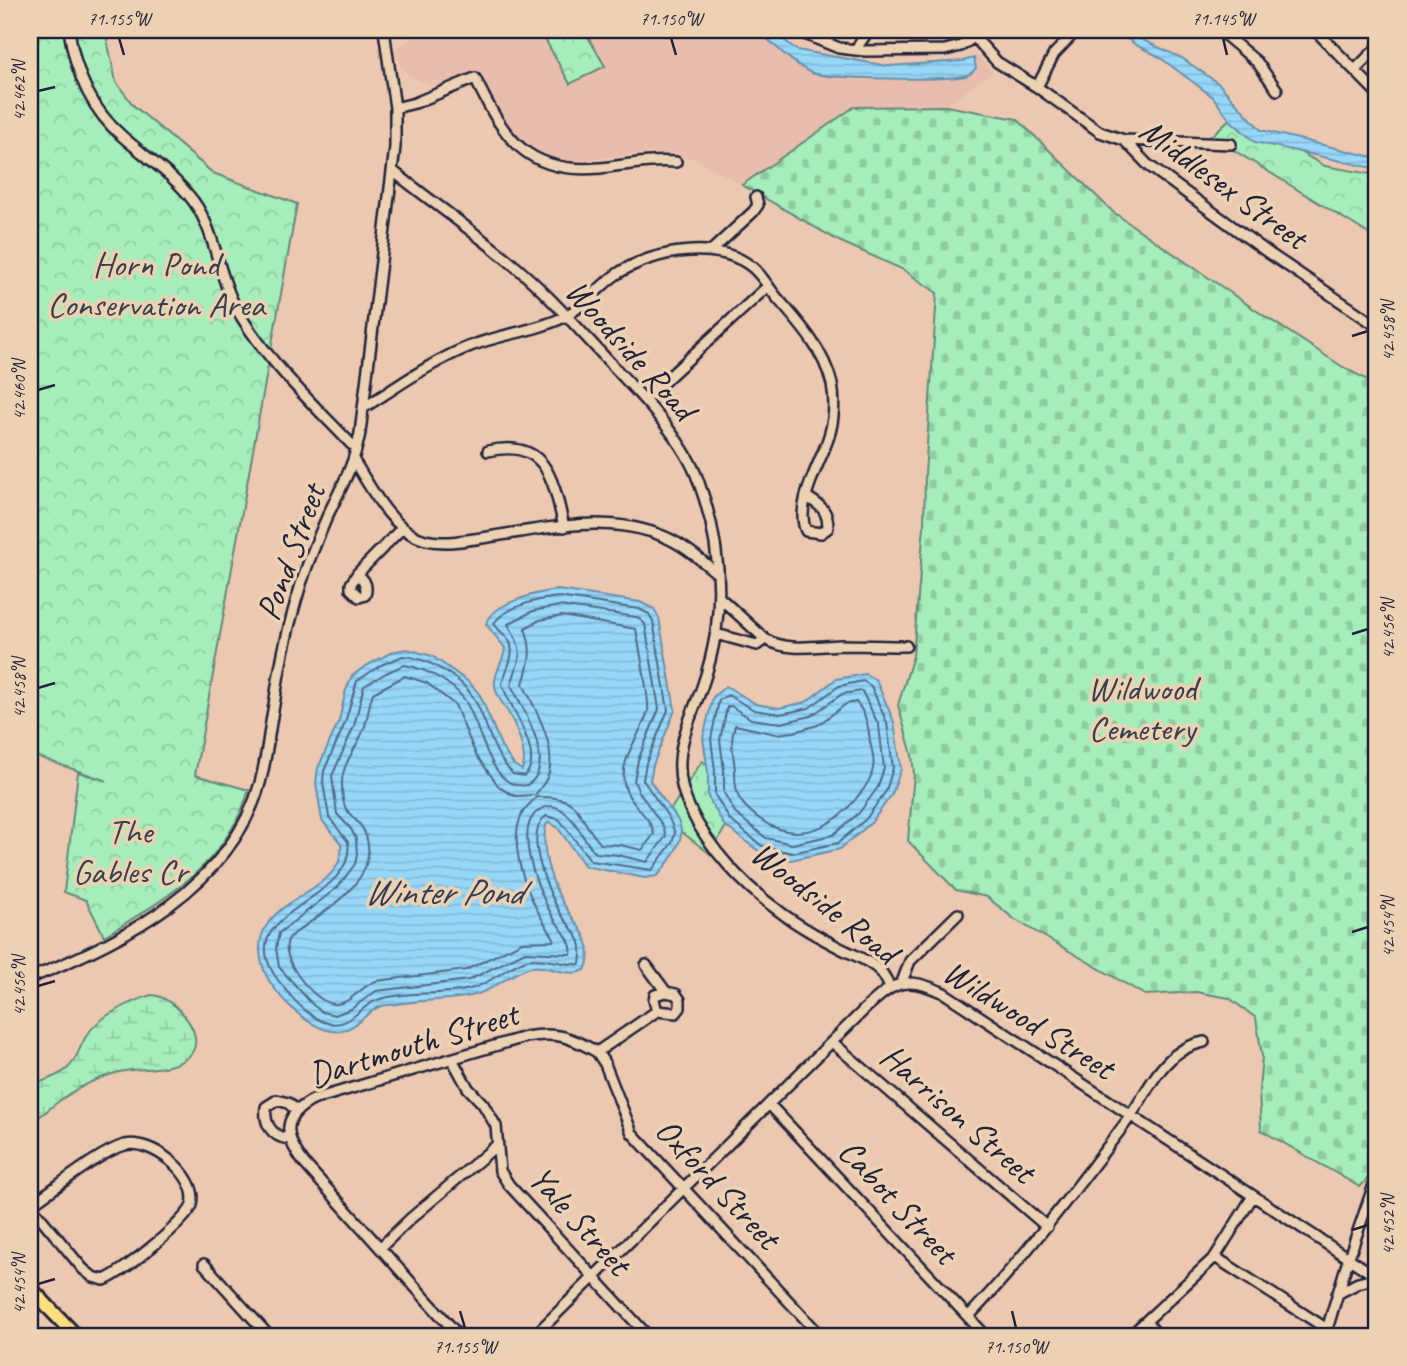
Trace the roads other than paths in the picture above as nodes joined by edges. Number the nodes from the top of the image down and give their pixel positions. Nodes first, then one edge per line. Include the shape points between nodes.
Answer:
1 (69, 30) edge
2 (384, 30) edge
3 (795, 30) edge
4 (869, 30) edge
5 (1077, 30) edge
6 (1219, 30) edge
7 (1315, 30) edge
8 (971, 33) edge
9 (1377, 48) edge
10 (855, 50) junction
11 (1355, 69) junction
12 (1037, 87) junction
13 (1277, 90) dead end
14 (1377, 93) edge
15 (395, 108) junction
16 (1124, 140) junction
17 (1231, 144) dead end
18 (676, 162) dead end
19 (393, 171) junction
20 (756, 197) dead end
21 (711, 251) junction
22 (768, 286) junction
23 (566, 316) junction
24 (1377, 326) edge
25 (645, 399) junction
26 (363, 408) junction
27 (352, 445) dead end
28 (488, 451) dead end
29 (354, 461) junction
30 (807, 497) dead end
31 (564, 527) junction
32 (402, 528) junction
33 (357, 574) dead end
34 (718, 574) junction
35 (719, 597) junction
36 (716, 634) junction
37 (765, 639) junction
38 (906, 646) dead end
39 (958, 914) dead end
40 (646, 965) dead end
41 (30, 978) edge
42 (902, 982) junction
43 (890, 988) junction
44 (666, 992) junction
45 (657, 1011) junction
46 (1203, 1041) dead end
47 (832, 1042) junction
48 (597, 1052) junction
49 (452, 1059) junction
50 (769, 1104) junction
51 (294, 1114) junction
52 (1131, 1116) junction
53 (289, 1139) junction
54 (497, 1145) junction
55 (1377, 1176) edge
56 (683, 1188) junction
57 (1253, 1196) junction
58 (1371, 1198) junction
59 (30, 1205) edge
60 (1377, 1215) edge
61 (1047, 1227) junction
62 (380, 1248) junction
63 (1215, 1257) junction
64 (1348, 1260) junction
65 (204, 1264) dead end
66 (593, 1277) junction
67 (1377, 1278) edge
68 (30, 1288) edge
69 (1337, 1294) junction
70 (968, 1317) junction
71 (1146, 1322) junction
72 (1326, 1332) edge
73 (76, 1336) edge
74 (269, 1336) edge
75 (459, 1336) edge
76 (534, 1336) edge
77 (648, 1336) edge
78 (821, 1336) edge
79 (986, 1336) edge
80 (1130, 1336) edge
81 (1159, 1336) edge

1 - 27 street via 75,64 100,114 180,184 206,223 235,306 295,385
2 - 15 street, Pond Street
3 - 10 street
4 - 10 street
5 - 12 street via 1054,54
6 - 13 street via 1257,62
7 - 11 street
8 - 10 street via 961,46 945,50
8 - 12 street, Middlesex Street via 997,62
9 - 11 street
11 - 14 street
12 - 16 street, Middlesex Street via 1100,132
15 - 18 street via 475,78 512,142 544,163 581,169 651,160
15 - 19 street, Pond Street
16 - 17 street
16 - 24 street, Middlesex Street via 1148,165
19 - 23 street, Woodside Road via 510,262
19 - 26 street, Pond Street
20 - 21 street via 758,205 753,212
21 - 22 street via 738,258
21 - 23 street via 636,264
22 - 25 street
22 - 30 street via 827,364 833,388 833,420
23 - 25 street, Woodside Road
23 - 26 street via 466,348
25 - 34 street, Woodside Road via 698,480 716,546
26 - 29 street, Pond Street
28 - 31 street via 523,448 536,455 552,486
29 - 32 street
29 - 41 street, Pond Street via 301,581 260,783 235,837 208,873 167,906 103,945
31 - 32 street via 450,542 418,537
31 - 34 street via 610,524 639,529 681,546
32 - 33 street
34 - 35 street, Woodside Road
35 - 36 street, Woodside Road
35 - 37 street
36 - 37 street via 757,645
36 - 43 street, Woodside Road via 681,745 681,782 688,805 746,885 780,912 871,964
37 - 38 street via 775,645 808,648
39 - 42 street via 910,961
40 - 44 street
42 - 43 street, Wildwood Street
42 - 52 street, Wildwood Street via 944,993
43 - 47 street, Wildwood Street
44 - 45 street via 656,995
44 - 45 street via 676,994 680,1008 676,1013
45 - 48 street
46 - 52 street via 1165,1065
47 - 50 street, Wildwood Street
47 - 61 street, Harrison Street
48 - 49 street, Dartmouth Street via 576,1040 548,1034
48 - 56 street, Oxford Street via 632,1133
49 - 51 street, Dartmouth Street via 315,1099
49 - 54 street, Yale Street via 491,1116
50 - 56 street, Wildwood Street
50 - 70 street, Cabot Street
51 - 53 street
51 - 53 street, Dartmouth Street via 288,1103 277,1100 266,1107 265,1119 271,1129
52 - 57 street, Wildwood Street
52 - 61 street
53 - 62 street via 304,1163
54 - 62 street
54 - 66 street, Yale Street via 500,1171 509,1185
55 - 58 street
56 - 66 street, Wildwood Street
56 - 78 street, Oxford Street
57 - 63 street
57 - 64 street, Wildwood Street
58 - 60 street
58 - 64 street
59 - 59 street via 114,1149 135,1143 154,1148 168,1159 191,1187 193,1197 188,1214 173,1228 104,1280 83,1269
61 - 70 street
62 - 75 street
63 - 71 street
63 - 72 street
64 - 67 street, Wildwood Street
64 - 69 street
65 - 74 street
66 - 76 street, Wildwood Street
66 - 77 street, Yale Street
67 - 69 street, Wildwood Street
68 - 73 highway
69 - 72 street
70 - 79 street, Cabot Street
71 - 80 street
71 - 81 street

